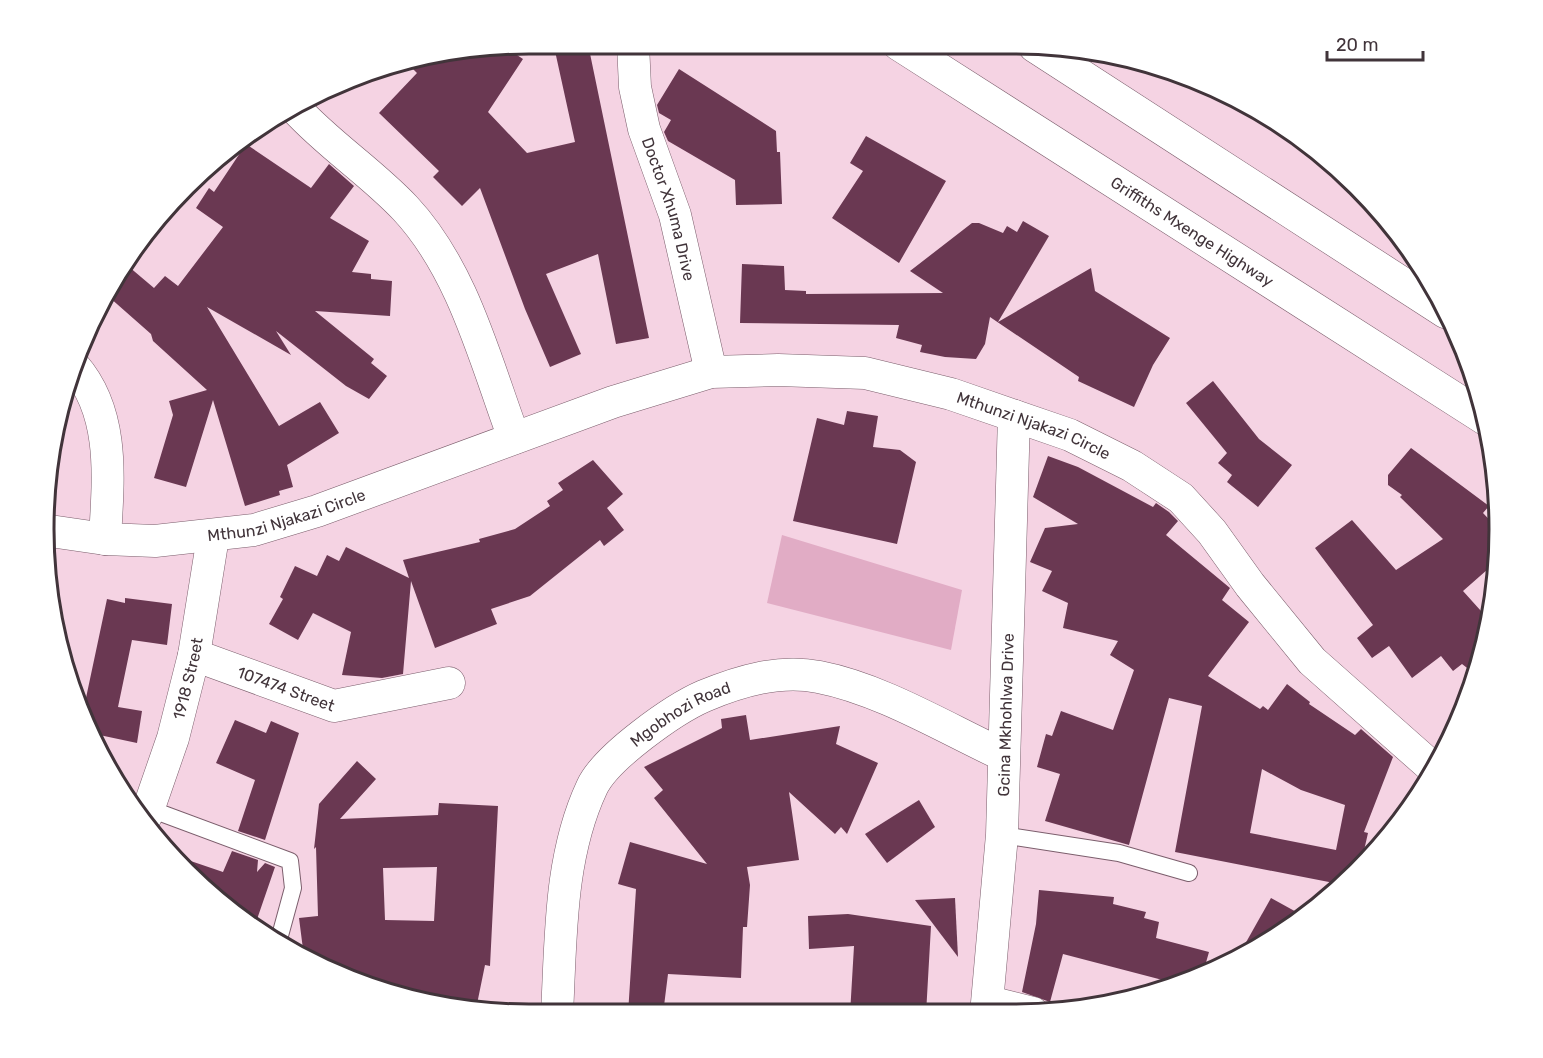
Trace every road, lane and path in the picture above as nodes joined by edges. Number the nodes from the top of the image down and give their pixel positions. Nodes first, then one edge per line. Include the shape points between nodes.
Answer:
1 (633, 54) edge
2 (915, 54) edge
3 (1051, 56) edge
4 (300, 113) edge
5 (1431, 302) edge
6 (711, 372) junction
7 (79, 375) edge
8 (1474, 412) edge
9 (1014, 416) junction
10 (514, 438) junction
11 (54, 532) edge
12 (213, 537) junction
13 (105, 539) junction
14 (194, 655) junction
15 (449, 683) dead end
16 (1003, 755) junction
17 (1427, 763) edge
18 (148, 813) edge
19 (1002, 835) junction
20 (1189, 873) dead end
21 (281, 934) edge
22 (558, 1004) edge
23 (988, 1004) edge

1 - 6 street, Doctor Xhuma Drive via 635,87 644,129 675,215
2 - 8 street, Griffiths Mxenge Highway
3 - 5 street
4 - 10 street via 405,208 441,253
6 - 9 street, Mthunzi Njakazi Circle via 866,374 951,394
6 - 10 street, Mthunzi Njakazi Circle
7 - 13 street via 95,400 105,434
9 - 16 street, Gcina Mkhohlwa Drive
9 - 17 street, Mthunzi Njakazi Circle via 1080,440 1132,466 1181,498 1312,661
10 - 12 street, Mthunzi Njakazi Circle via 317,511 254,530
11 - 13 street, Mthunzi Njakazi Circle
12 - 13 street, Mthunzi Njakazi Circle
12 - 14 street, 1918 Street
14 - 15 street, 107474 Street via 334,706
14 - 18 street, 1918 Street
16 - 19 street, Gcina Mkhohlwa Drive
16 - 22 street, Mgobhozi Road via 863,689 818,676 782,674 734,683 688,703 649,730 593,785 571,849 563,904
18 - 21 lane via 290,861 293,888
19 - 20 lane via 1119,853
19 - 23 street, Gcina Mkhohlwa Drive

